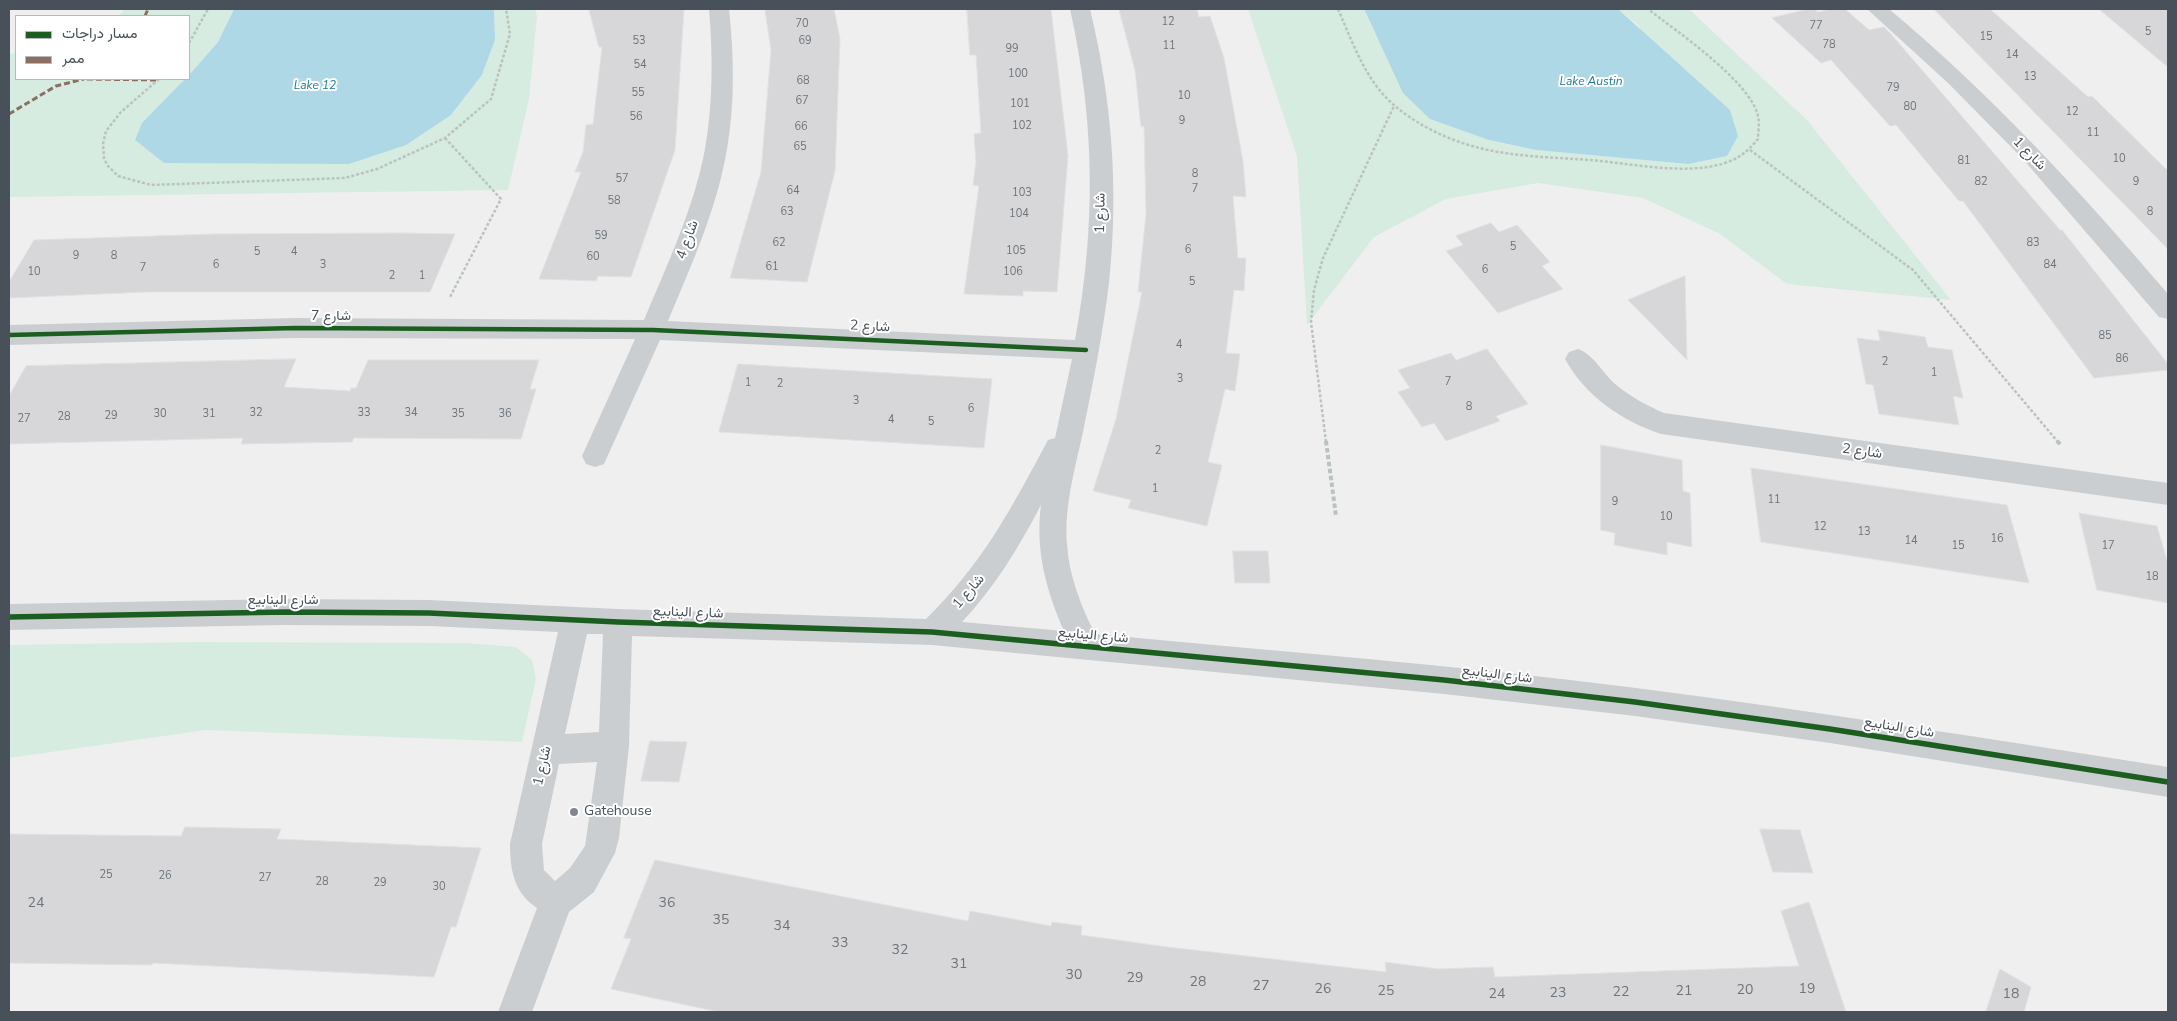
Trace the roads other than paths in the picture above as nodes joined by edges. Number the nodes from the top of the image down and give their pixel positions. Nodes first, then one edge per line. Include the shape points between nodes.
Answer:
1 (719, 9) edge
2 (1080, 9) edge
3 (1877, 9) edge
4 (2168, 310) edge
5 (653, 330) junction
6 (9, 335) edge
7 (1086, 350) junction
8 (1578, 360) dead end
9 (1073, 418) junction
10 (595, 456) dead end
11 (2168, 494) edge
12 (9, 617) edge
13 (575, 620) junction
14 (618, 622) junction
15 (932, 632) junction
16 (1086, 646) junction
17 (614, 746) junction
18 (547, 750) junction
19 (2168, 782) edge
20 (556, 901) junction
21 (515, 1012) edge

1 - 5 street, شارع 4 via 723,72 716,150 706,192
2 - 7 street, شارع 1 via 1094,78 1102,153 1101,237
3 - 4 street, شارع 1 via 1931,57 2047,172
5 - 6 street, شارع 7 via 296,328
5 - 7 street, شارع 2
5 - 10 street, شارع 4
7 - 9 street, شارع 1
8 - 11 street, شارع 2 via 1611,397 1634,412 1661,423
9 - 15 street, شارع 1 via 1006,543 981,580
9 - 16 street, شارع 1 via 1054,508 1053,542 1070,615
12 - 13 street, شارع الينابيع via 295,612 429,613
13 - 14 street, شارع الينابيع
13 - 18 street, شارع 1
14 - 15 street, شارع الينابيع
14 - 17 street
15 - 16 street, شارع الينابيع
16 - 19 street, شارع الينابيع via 1444,680 1635,702
17 - 18 street
17 - 20 street via 599,853 582,880
18 - 20 street, شارع 1 via 530,818 526,870 537,890
20 - 21 street

